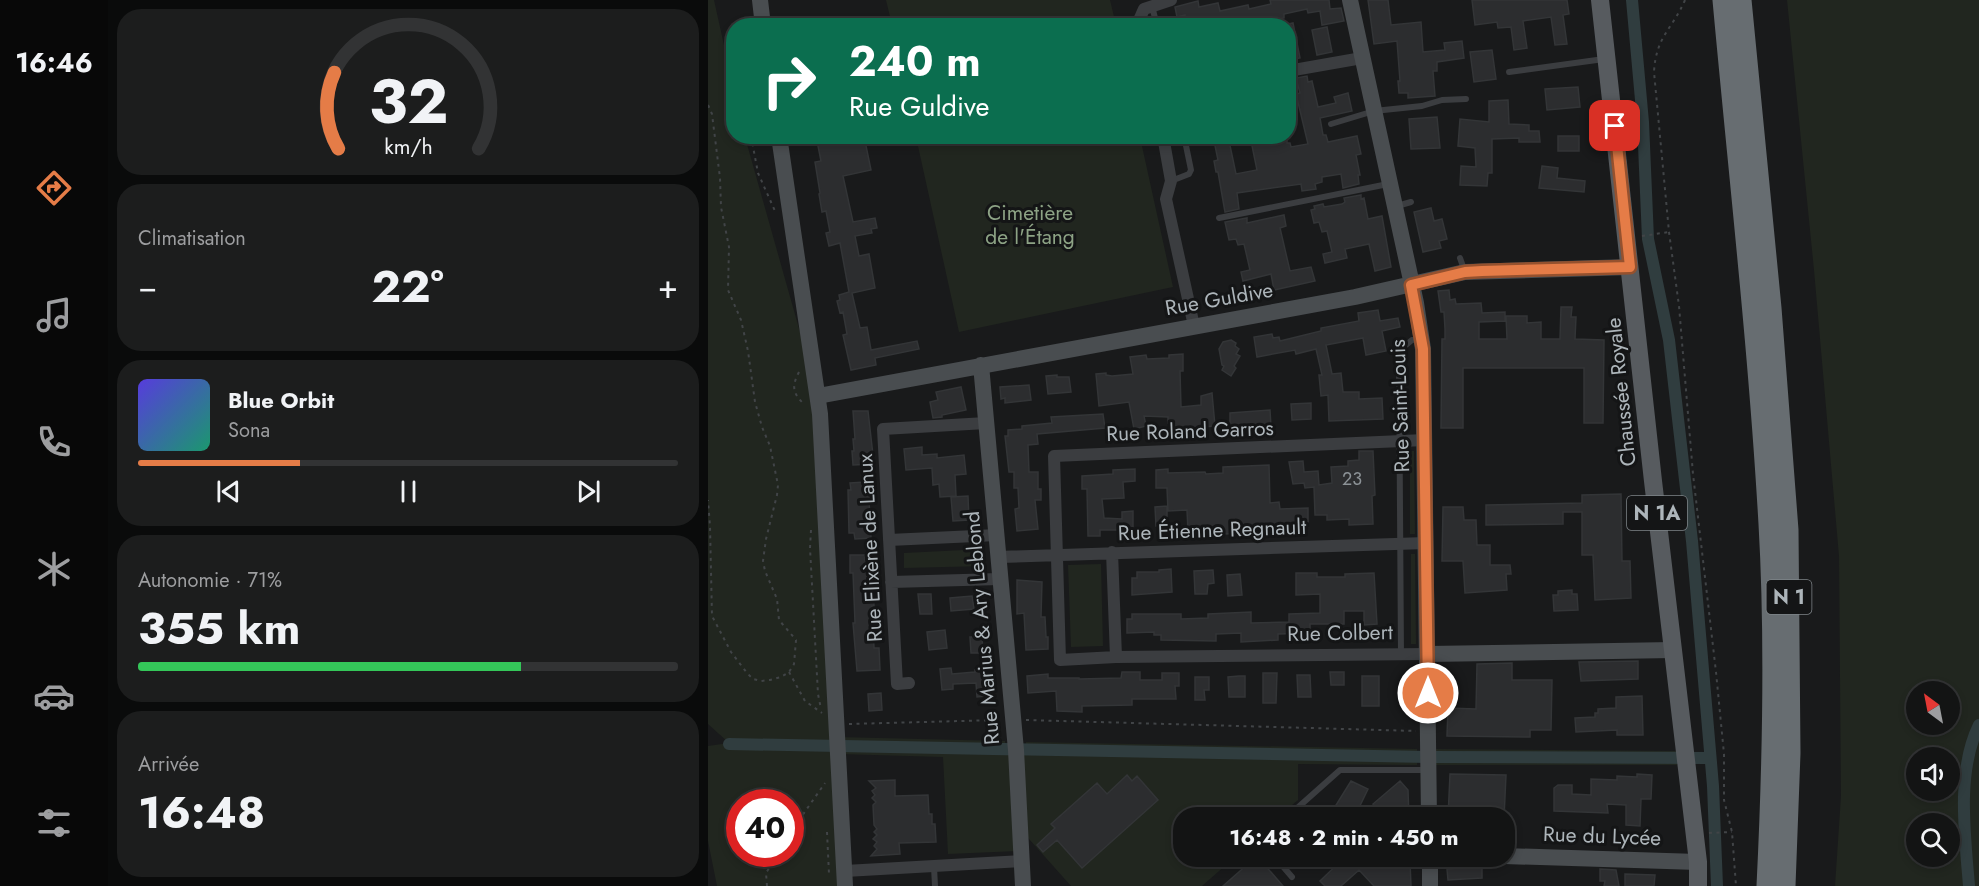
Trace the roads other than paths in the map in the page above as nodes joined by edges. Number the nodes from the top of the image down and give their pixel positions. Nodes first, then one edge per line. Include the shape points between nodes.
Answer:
1 (760, 0) edge
2 (1170, 0) edge
3 (1350, 0) edge
4 (1600, 0) edge
5 (1723, 0) edge
6 (1741, 0) edge
7 (1152, 4) junction
8 (762, 18) edge
9 (1141, 18) edge
10 (1155, 18) edge
11 (1362, 58) junction
12 (1607, 59) junction
13 (1296, 70) edge
14 (1509, 72) dead end
15 (1466, 99) dead end
16 (1374, 111) junction
17 (1331, 124) dead end
18 (780, 144) edge
19 (1164, 144) edge
20 (1186, 144) edge
21 (1171, 182) junction
22 (1389, 184) junction
23 (1411, 202) dead end
24 (1394, 207) junction
25 (1219, 218) dead end
26 (1630, 267) junction
27 (1411, 285) junction
28 (1194, 326) junction
29 (1422, 339) junction
30 (981, 365) junction
31 (813, 402) junction
32 (986, 423) junction
33 (1425, 440) junction
34 (1400, 441) junction
35 (997, 535) junction
36 (889, 540) junction
37 (1426, 543) junction
38 (1400, 544) junction
39 (1112, 552) junction
40 (1056, 554) junction
41 (999, 557) junction
42 (1000, 579) junction
43 (891, 582) junction
44 (1672, 650) junction
45 (1428, 654) junction
46 (1401, 655) junction
47 (1116, 657) junction
48 (909, 683) dead end
49 (1427, 756) junction
50 (1298, 807) edge
51 (1429, 807) edge
52 (1515, 856) edge
53 (1022, 861) junction
54 (1698, 862) junction
55 (934, 867) junction
56 (1283, 867) edge
57 (1430, 867) edge
58 (1292, 877) dead end
59 (845, 878) edge
60 (935, 886) edge
61 (1023, 886) edge
62 (1430, 886) edge
63 (1698, 886) edge
64 (1767, 886) edge
65 (1785, 886) edge

1 - 8 street
2 - 7 street
3 - 11 street, Rue Saint-Louis
4 - 12 main road, Chaussée Royale / N 1A
5 - 64 highway, N 1 via 1754,311 1769,526 1773,700
6 - 65 highway, N 1 via 1788,530 1790,753
7 - 9 street via 1144,9
7 - 10 lane
11 - 13 street
11 - 16 street, Rue Saint-Louis
12 - 14 lane
12 - 26 main road, Chaussée Royale / N 1A
15 - 16 lane
16 - 17 lane
16 - 22 street, Rue Saint-Louis
18 - 31 street via 798,258
19 - 21 street
20 - 21 lane via 1191,170
21 - 28 street via 1166,199
22 - 24 street, Rue Saint-Louis
22 - 25 lane
23 - 24 lane
24 - 27 street, Rue Saint-Louis
26 - 27 street, Rue Guldive via 1462,265
26 - 44 main road, Chaussée Royale / N 1A
27 - 28 street, Rue Guldive
27 - 29 street, Rue Saint-Louis
28 - 30 street, Rue Guldive
29 - 33 street, Rue Saint-Louis
29 - 34 lane via 1412,340 1400,350
30 - 31 street, Rue Guldive
30 - 32 street, Rue Marius & Ary Leblond
31 - 59 street
32 - 35 street, Rue Marius & Ary Leblond
32 - 36 street, Rue Elixène de Lanux via 883,429
33 - 34 street, Rue Roland Garros
33 - 37 street, Rue Saint-Louis
34 - 38 lane
34 - 40 street, Rue Roland Garros via 1054,456
35 - 36 street
35 - 41 street, Rue Marius & Ary Leblond
36 - 43 street, Rue Elixène de Lanux
37 - 38 street, Rue Étienne Regnault
37 - 45 street, Rue Saint-Louis
38 - 39 street, Rue Étienne Regnault
38 - 46 lane
39 - 40 street, Rue Étienne Regnault
39 - 47 street
40 - 41 street, Rue Étienne Regnault
40 - 47 street, Rue Colbert via 1060,660
41 - 42 street, Rue Marius & Ary Leblond
42 - 43 street
42 - 53 street, Rue Marius & Ary Leblond
43 - 48 street, Rue Elixène de Lanux via 897,684
44 - 45 street, Rue Colbert
44 - 54 main road, Chaussée Royale / N 1A
45 - 46 street, Rue Colbert
45 - 49 street, Rue Saint-Louis
46 - 47 street, Rue Colbert
49 - 50 lane via 1340,770
49 - 51 street, Rue Saint-Louis
52 - 54 street, Rue du Lycée
53 - 55 street
53 - 61 street, Rue Marius & Ary Leblond
54 - 63 main road, Chaussée Royale / N 1A
55 - 59 street
55 - 60 lane
56 - 58 lane
57 - 62 street

